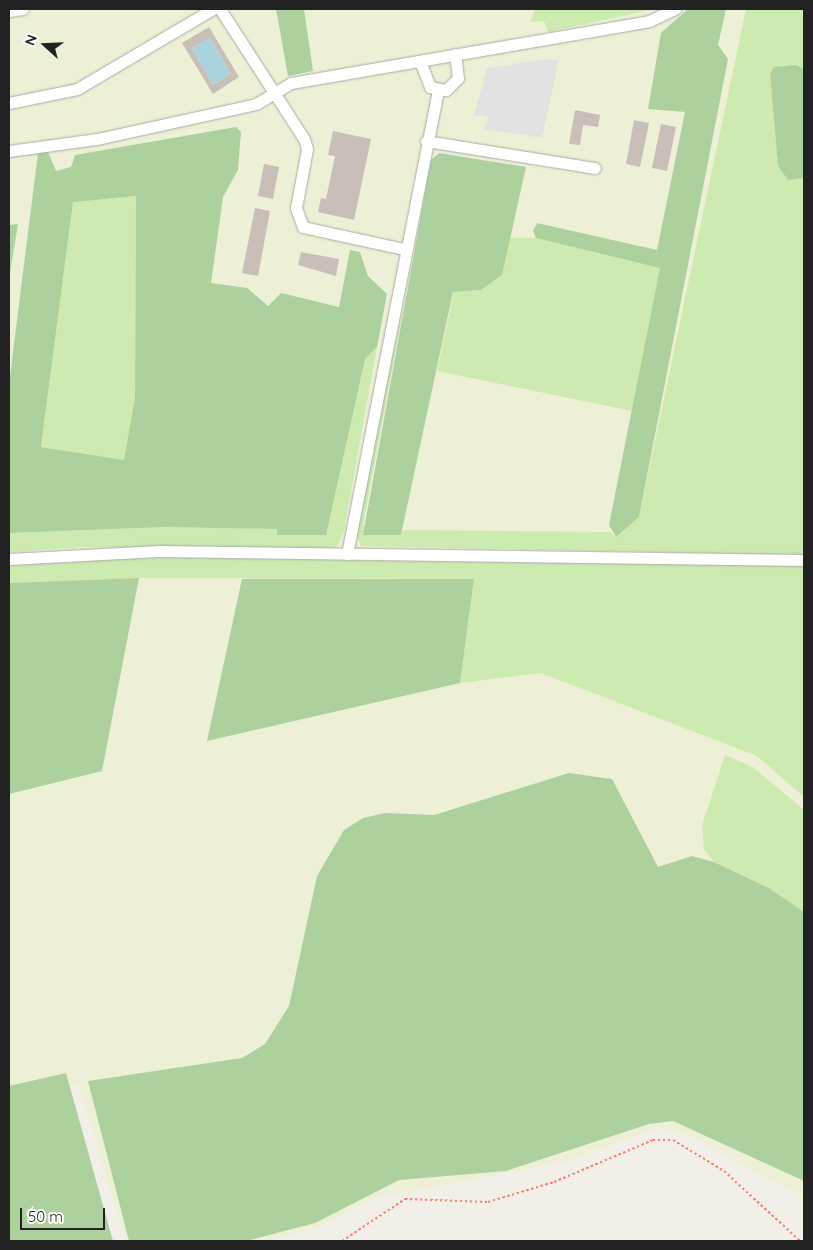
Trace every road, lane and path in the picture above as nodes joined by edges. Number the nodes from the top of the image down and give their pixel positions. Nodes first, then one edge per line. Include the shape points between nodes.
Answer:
1 (23, 9) edge
2 (213, 9) edge
3 (220, 9) edge
4 (675, 9) edge
5 (9, 11) edge
6 (455, 54) junction
7 (420, 61) junction
8 (438, 91) junction
9 (276, 94) junction
10 (9, 103) edge
11 (426, 141) junction
12 (9, 151) edge
13 (595, 168) dead end
14 (404, 249) junction
15 (347, 554) junction
16 (9, 558) edge
17 (804, 560) edge
18 (342, 1241) edge
19 (800, 1241) edge

1 - 5 street
2 - 10 street via 78,90
3 - 9 street
4 - 6 street via 649,21
6 - 7 street
6 - 8 street via 455,83
7 - 8 street via 427,83
7 - 9 street via 291,83
8 - 11 street
9 - 12 street via 256,104 181,121
9 - 14 street via 307,149 296,208 303,226
11 - 13 street
11 - 14 street
14 - 15 street
15 - 16 street via 99,552
15 - 17 street
18 - 19 path via 405,1199 488,1202 554,1182 653,1140 673,1140 724,1171

